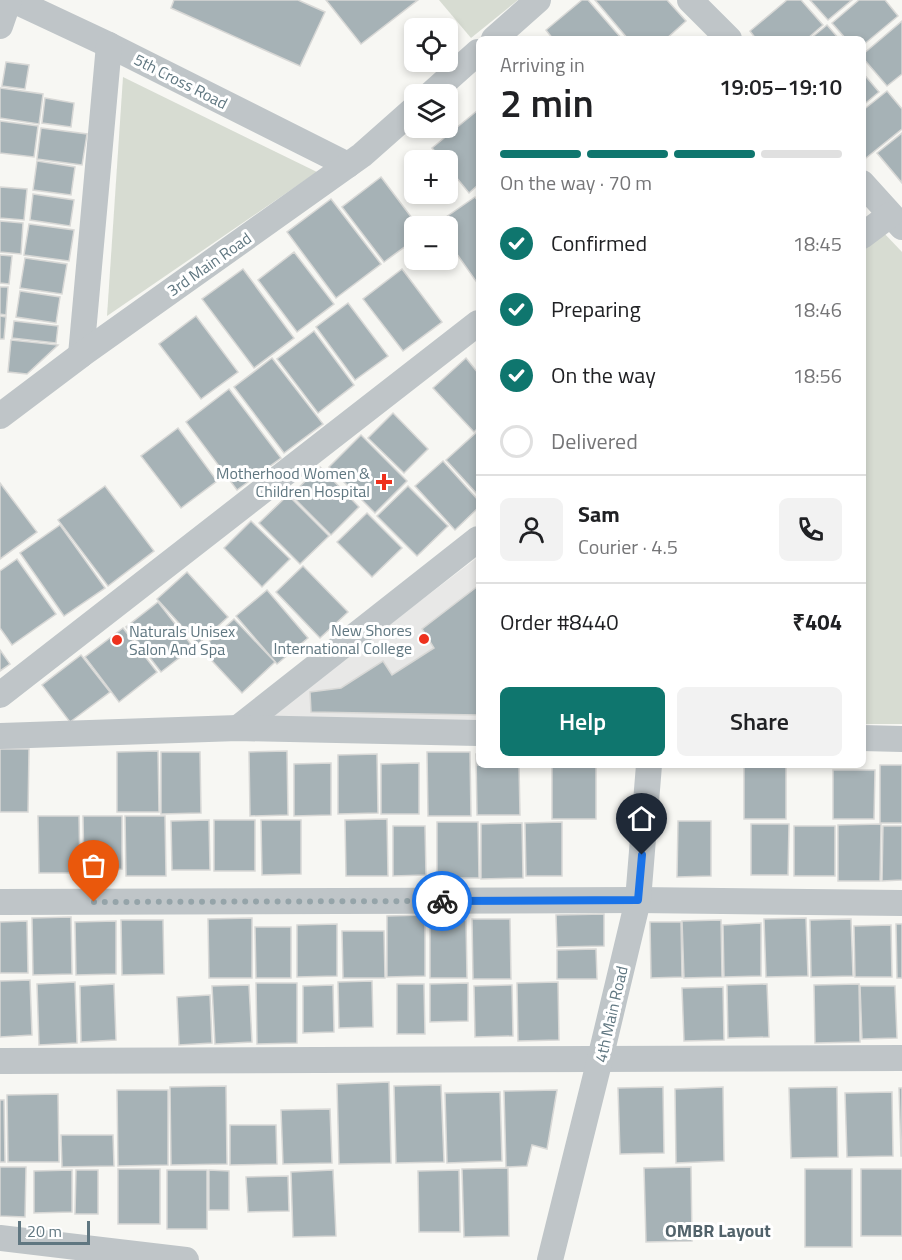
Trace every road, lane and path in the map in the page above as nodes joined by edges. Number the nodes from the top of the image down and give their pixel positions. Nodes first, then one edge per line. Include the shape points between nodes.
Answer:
1 (11, 0) edge
2 (538, 0) edge
3 (690, 0) edge
4 (61, 12) edge
5 (0, 26) edge
6 (497, 36) edge
7 (726, 36) edge
8 (109, 45) junction
9 (476, 54) edge
10 (442, 84) edge
11 (404, 117) edge
12 (348, 165) junction
13 (866, 187) edge
14 (896, 221) edge
15 (866, 234) edge
16 (476, 324) edge
17 (81, 355) junction
18 (0, 416) edge
19 (476, 540) edge
20 (0, 695) edge
21 (238, 728) junction
22 (476, 734) edge
23 (0, 736) edge
24 (866, 738) edge
25 (902, 739) edge
26 (649, 768) edge
27 (638, 900) junction
28 (0, 902) edge
29 (902, 903) edge
30 (902, 1058) edge
31 (600, 1059) junction
32 (0, 1061) edge
33 (0, 1238) edge
34 (118, 1256) edge
35 (186, 1260) edge
36 (550, 1260) edge

1 - 4 street, 5th Cross Road
1 - 5 street
2 - 6 street
3 - 7 street
4 - 8 street, 5th Cross Road
8 - 12 street, 5th Cross Road
8 - 17 street
9 - 10 street
11 - 12 street, 3rd Main Road
12 - 17 street, 3rd Main Road
13 - 14 street
14 - 15 street
16 - 20 street
17 - 18 street, 3rd Main Road
19 - 21 street
21 - 22 street
21 - 23 street
24 - 25 street
26 - 27 street, 4th Main Road
27 - 28 street
27 - 29 street
27 - 31 street, 4th Main Road
30 - 31 street
31 - 32 street
31 - 36 street, 4th Main Road
33 - 34 street
34 - 35 street

